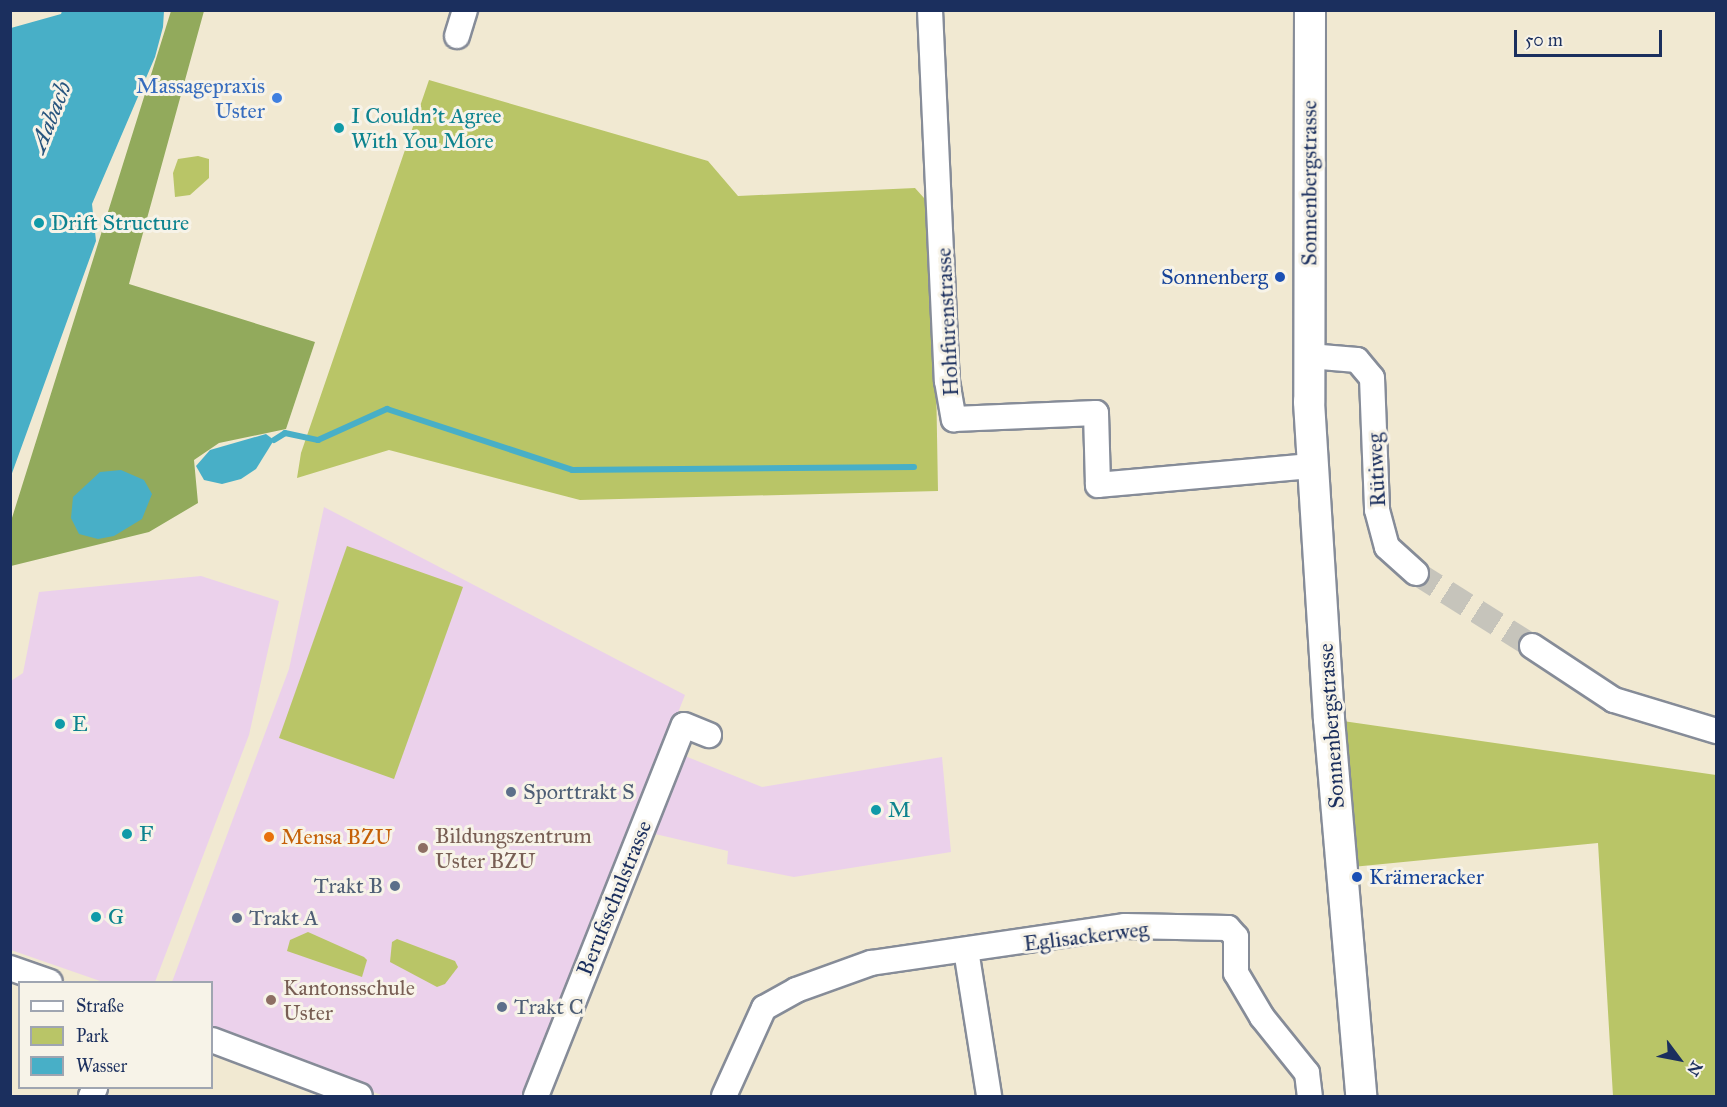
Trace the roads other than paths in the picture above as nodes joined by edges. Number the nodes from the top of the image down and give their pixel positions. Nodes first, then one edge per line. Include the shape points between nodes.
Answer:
1 (465, 10) edge
2 (930, 10) edge
3 (1310, 10) edge
4 (457, 36) dead end
5 (1309, 356) junction
6 (1313, 466) junction
7 (1416, 573) tunnel mouth
8 (1532, 646) tunnel mouth
9 (1716, 731) edge
10 (709, 735) dead end
11 (966, 950) junction
12 (10, 968) edge
13 (47, 981) edge
14 (213, 1040) edge
15 (360, 1096) edge
16 (536, 1096) edge
17 (724, 1096) edge
18 (989, 1096) edge
19 (1310, 1096) edge
20 (1361, 1096) edge

1 - 4 street
2 - 6 street, Hohfurenstrasse via 947,381 954,419 1096,413 1098,484
3 - 5 street, Sonnenbergstrasse
5 - 6 street, Sonnenbergstrasse
5 - 7 street, Rütiweg via 1357,360 1372,378 1377,510 1388,547
6 - 20 street, Sonnenbergstrasse via 1329,719
8 - 9 street via 1614,700
10 - 16 street, Berufsschulstrasse via 684,725
11 - 17 street, Eglisackerweg via 871,963 796,990 764,1008
11 - 18 street
11 - 19 street, Eglisackerweg via 1125,926 1228,928 1236,937 1236,973 1262,1017 1308,1073
12 - 13 street
14 - 15 street

